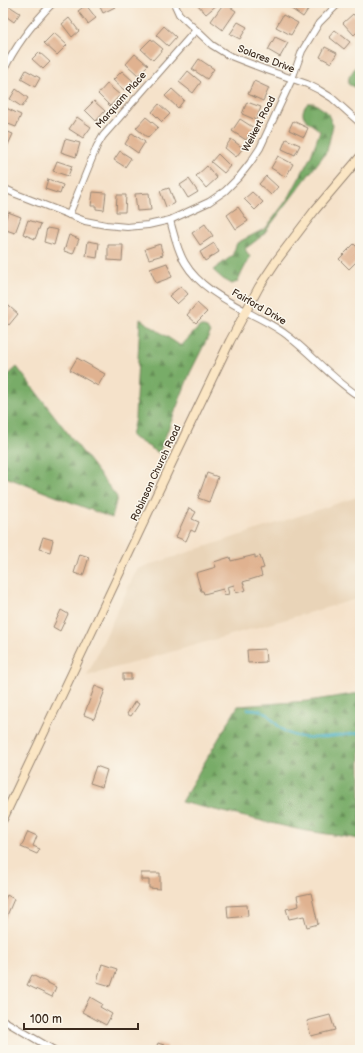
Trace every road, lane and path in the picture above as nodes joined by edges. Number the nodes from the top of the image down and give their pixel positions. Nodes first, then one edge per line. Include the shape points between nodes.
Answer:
1 (53, 3) edge
2 (174, 3) edge
3 (339, 3) edge
4 (196, 30) junction
5 (3, 72) edge
6 (292, 79) junction
7 (360, 123) edge
8 (360, 157) edge
9 (3, 188) edge
10 (69, 215) junction
11 (170, 220) junction
12 (246, 312) junction
13 (360, 397) edge
14 (3, 819) edge
15 (3, 1020) edge
16 (54, 1050) edge

1 - 5 street via 23,38
2 - 4 street, Solares Drive via 180,14
3 - 6 street, Weikert Road via 319,23 302,51
4 - 6 street, Solares Drive via 228,55
4 - 10 street, Marquam Place via 103,136
6 - 7 street, Solares Drive via 332,98
6 - 11 street, Weikert Road via 260,148 239,177 209,202
8 - 12 street, Robinson Church Road via 296,233
9 - 10 street, Weikert Road
10 - 11 street, Weikert Road via 86,221 127,227
11 - 12 street, Fairford Drive via 179,252 192,272 208,288
12 - 13 street, Fairford Drive via 289,336 337,380
12 - 14 street, Robinson Church Road
15 - 16 street

